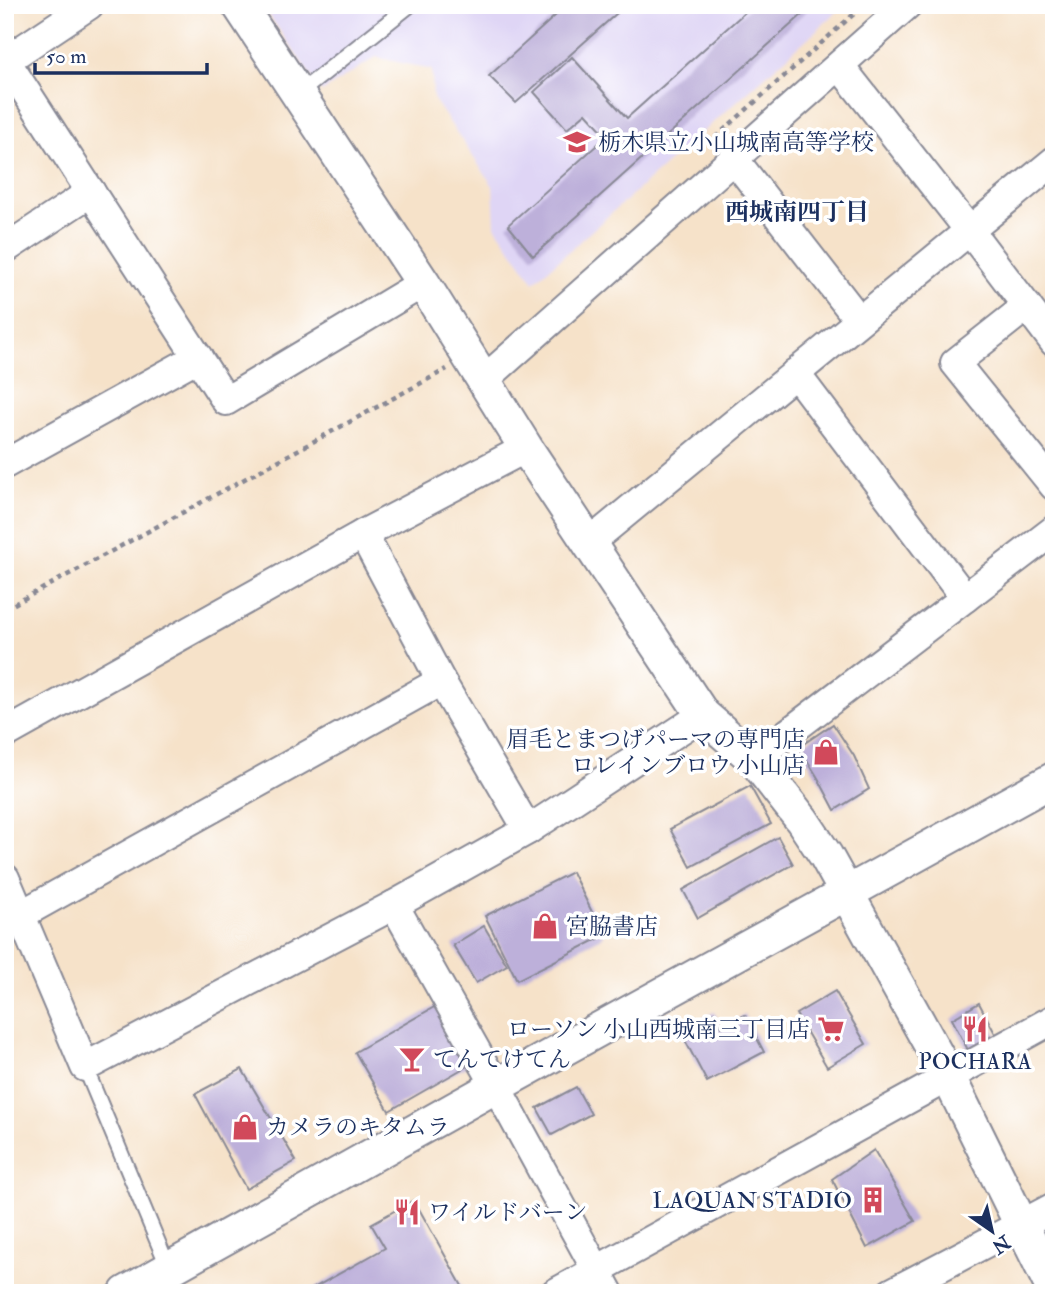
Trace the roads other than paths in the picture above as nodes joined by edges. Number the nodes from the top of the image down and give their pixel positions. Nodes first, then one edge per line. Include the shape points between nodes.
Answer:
1 (89, 5) edge
2 (239, 5) edge
3 (410, 5) edge
4 (907, 5) edge
5 (5, 61) edge
6 (840, 66) junction
7 (298, 94) junction
8 (734, 159) junction
9 (1054, 161) edge
10 (91, 192) junction
11 (969, 230) junction
12 (5, 248) edge
13 (423, 283) junction
14 (1027, 306) junction
15 (859, 320) junction
16 (1054, 342) edge
17 (198, 357) junction
18 (795, 373) junction
19 (484, 380) junction
20 (526, 448) junction
21 (5, 464) edge
22 (1054, 486) edge
23 (1054, 530) edge
24 (363, 534) junction
25 (589, 543) junction
26 (965, 598) junction
27 (441, 681) junction
28 (703, 715) junction
29 (5, 734) edge
30 (754, 759) junction
31 (1054, 779) edge
32 (528, 831) junction
33 (5, 878) edge
34 (849, 894) junction
35 (394, 905) junction
36 (13, 919) edge
37 (1054, 1019) edge
38 (85, 1068) junction
39 (948, 1076) junction
40 (496, 1086) junction
41 (1054, 1207) edge
42 (1021, 1225) junction
43 (173, 1281) edge
44 (602, 1281) edge
45 (1054, 1291) edge
46 (126, 1293) edge
47 (555, 1293) edge
48 (891, 1293) edge

1 - 5 street
2 - 7 street
3 - 7 lane
4 - 6 street
5 - 10 street
6 - 8 street
6 - 11 street
7 - 13 street
8 - 15 street
8 - 19 street
9 - 11 street
10 - 12 street
10 - 17 street
11 - 14 street
11 - 15 street
13 - 17 street via 226,401
13 - 19 street
14 - 16 street
14 - 22 street via 955,363
15 - 18 street
17 - 21 street
18 - 25 street
18 - 26 street
19 - 20 street
20 - 24 street
20 - 25 street
23 - 26 street
24 - 27 street
24 - 29 street
25 - 28 street
26 - 30 street
27 - 32 street
27 - 36 street
28 - 30 street
28 - 32 street
30 - 34 street via 802,820
31 - 34 street
32 - 35 street
33 - 36 street
34 - 39 street
34 - 40 street
35 - 38 street
35 - 40 street
36 - 38 street
37 - 39 street
38 - 43 lane
39 - 42 street
39 - 44 street
40 - 43 street
40 - 44 street
41 - 42 street
42 - 45 street
42 - 48 street
43 - 46 street
44 - 47 street

